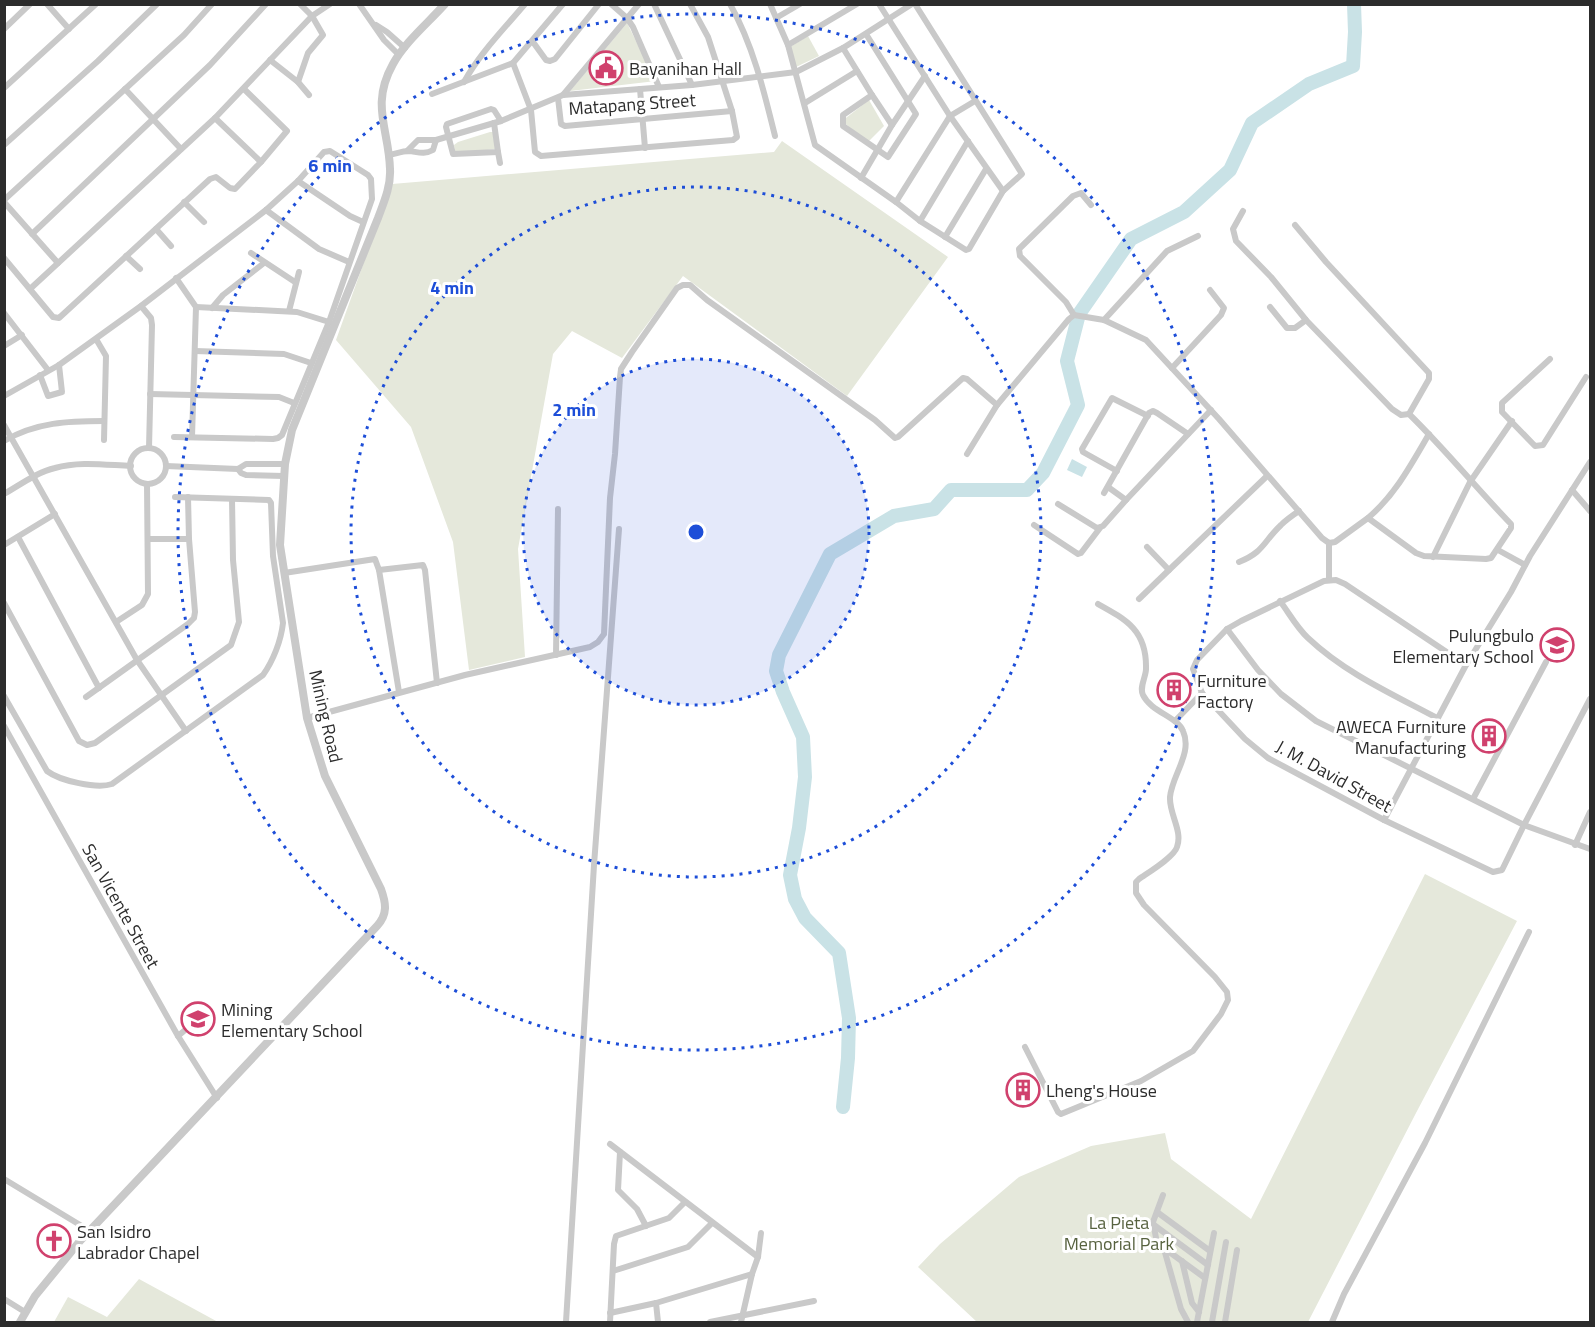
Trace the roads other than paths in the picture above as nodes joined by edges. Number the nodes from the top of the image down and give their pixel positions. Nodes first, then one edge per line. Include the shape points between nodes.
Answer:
1 (30, 4) edge
2 (47, 4) edge
3 (96, 4) edge
4 (156, 4) edge
5 (212, 4) edge
6 (266, 4) edge
7 (300, 4) edge
8 (330, 4) edge
9 (359, 4) edge
10 (445, 4) edge
11 (525, 4) edge
12 (563, 4) edge
13 (599, 4) edge
14 (611, 4) edge
15 (639, 4) edge
16 (654, 4) edge
17 (690, 4) edge
18 (730, 4) edge
19 (770, 4) edge
20 (800, 4) edge
21 (857, 4) edge
22 (879, 4) edge
23 (913, 4) edge
24 (312, 16) junction
25 (627, 18) junction
26 (776, 18) junction
27 (888, 19) junction
28 (4, 29) edge
29 (69, 29) junction
30 (866, 34) junction
31 (533, 42) junction
32 (788, 45) junction
33 (843, 48) junction
34 (402, 51) junction
35 (270, 60) junction
36 (513, 63) junction
37 (857, 71) junction
38 (796, 72) junction
39 (925, 76) junction
40 (760, 77) junction
41 (298, 82) junction
42 (464, 82) junction
43 (723, 82) junction
44 (692, 85) junction
45 (659, 87) junction
46 (4, 88) edge
47 (244, 89) junction
48 (640, 89) junction
49 (125, 90) junction
50 (432, 94) dead end
51 (309, 95) dead end
52 (872, 95) junction
53 (560, 97) junction
54 (975, 101) junction
55 (907, 102) junction
56 (805, 103) junction
57 (531, 110) junction
58 (732, 111) junction
59 (950, 116) junction
60 (153, 118) junction
61 (215, 118) junction
62 (643, 120) junction
63 (497, 122) junction
64 (892, 125) junction
65 (775, 136) dead end
66 (448, 137) junction
67 (436, 140) junction
68 (968, 141) junction
69 (4, 145) edge
70 (645, 148) junction
71 (181, 149) junction
72 (877, 150) junction
73 (407, 151) junction
74 (498, 152) junction
75 (388, 155) junction
76 (261, 162) junction
77 (500, 163) dead end
78 (986, 169) junction
79 (861, 178) junction
80 (298, 181) junction
81 (1003, 190) junction
82 (4, 201) edge
83 (184, 202) junction
84 (896, 202) junction
85 (1091, 206) dead end
86 (266, 210) junction
87 (1243, 210) dead end
88 (920, 221) junction
89 (204, 222) dead end
90 (363, 222) junction
91 (1295, 225) dead end
92 (156, 229) junction
93 (32, 234) junction
94 (1198, 236) dead end
95 (945, 237) junction
96 (171, 246) dead end
97 (251, 253) dead end
98 (126, 256) junction
99 (4, 258) edge
100 (349, 262) junction
101 (57, 263) junction
102 (264, 263) junction
103 (140, 269) dead end
104 (299, 272) dead end
105 (176, 278) junction
106 (295, 282) junction
107 (30, 289) junction
108 (1210, 290) dead end
109 (141, 306) junction
110 (1270, 307) dead end
111 (196, 308) junction
112 (212, 308) junction
113 (289, 311) junction
114 (4, 313) edge
115 (1077, 316) junction
116 (1104, 320) junction
117 (1306, 320) junction
118 (329, 322) junction
119 (22, 335) junction
120 (96, 339) junction
121 (4, 346) edge
122 (195, 351) junction
123 (1550, 359) dead end
124 (311, 363) junction
125 (59, 365) junction
126 (1172, 368) junction
127 (48, 370) junction
128 (40, 375) junction
129 (1586, 377) dead end
130 (150, 394) junction
131 (193, 395) junction
132 (4, 396) edge
133 (294, 402) junction
134 (997, 405) junction
135 (1210, 410) junction
136 (1409, 414) junction
137 (1148, 416) junction
138 (104, 421) junction
139 (1512, 421) junction
140 (4, 425) edge
141 (1188, 434) junction
142 (1429, 434) junction
143 (12, 437) junction
144 (174, 437) dead end
145 (192, 437) junction
146 (104, 440) dead end
147 (4, 441) edge
148 (149, 448) junction
149 (967, 454) dead end
150 (1590, 462) edge
151 (266, 464) junction
152 (285, 464) junction
153 (131, 466) junction
154 (166, 466) junction
155 (238, 469) junction
156 (1117, 471) junction
157 (265, 475) junction
158 (284, 476) junction
159 (1267, 476) junction
160 (34, 477) junction
161 (1470, 482) junction
162 (147, 484) junction
163 (1572, 490) junction
164 (4, 494) edge
165 (175, 497) dead end
166 (188, 497) junction
167 (232, 499) junction
168 (1126, 500) junction
169 (1058, 504) dead end
170 (558, 509) dead end
171 (1299, 511) junction
172 (1590, 511) edge
173 (55, 514) junction
174 (1368, 518) junction
175 (1035, 525) dead end
176 (1100, 528) junction
177 (619, 529) dead end
178 (18, 537) junction
179 (147, 538) junction
180 (189, 539) junction
181 (1329, 543) junction
182 (4, 545) edge
183 (1147, 547) dead end
184 (1498, 550) junction
185 (1433, 557) junction
186 (1239, 562) dead end
187 (1525, 565) junction
188 (379, 570) junction
189 (1169, 570) junction
190 (284, 573) junction
191 (1329, 580) junction
192 (1139, 599) dead end
193 (1280, 601) junction
194 (4, 603) edge
195 (1098, 604) dead end
196 (116, 622) junction
197 (1227, 629) junction
198 (598, 642) junction
199 (610, 646) junction
200 (556, 655) junction
201 (137, 660) junction
202 (1546, 662) dead end
203 (1466, 666) junction
204 (437, 683) junction
205 (99, 688) junction
206 (399, 692) junction
207 (1202, 693) junction
208 (4, 696) edge
209 (161, 696) junction
210 (86, 697) dead end
211 (1590, 699) edge
212 (307, 718) junction
213 (1437, 718) junction
214 (1175, 721) junction
215 (4, 726) edge
216 (186, 731) junction
217 (1411, 769) junction
218 (1473, 799) junction
219 (1590, 812) edge
220 (1384, 820) junction
221 (1524, 825) junction
222 (1575, 845) junction
223 (1590, 849) edge
224 (1529, 932) dead end
225 (197, 1020) dead end
226 (178, 1036) junction
227 (1025, 1047) dead end
228 (217, 1098) junction
229 (610, 1144) dead end
230 (620, 1152) junction
231 (4, 1179) edge
232 (1163, 1195) dead end
233 (685, 1202) junction
234 (1157, 1212) junction
235 (712, 1223) junction
236 (1153, 1225) junction
237 (646, 1226) junction
238 (90, 1231) junction
239 (761, 1233) dead end
240 (1214, 1233) dead end
241 (1226, 1242) dead end
242 (1164, 1248) junction
243 (1237, 1250) dead end
244 (1210, 1251) junction
245 (758, 1257) junction
246 (1182, 1261) junction
247 (1208, 1265) junction
248 (613, 1271) junction
249 (1196, 1272) junction
250 (752, 1274) junction
251 (1205, 1278) junction
252 (1203, 1291) junction
253 (4, 1299) edge
254 (814, 1301) dead end
255 (656, 1303) junction
256 (25, 1312) junction
257 (1199, 1312) junction
258 (610, 1313) junction
259 (742, 1319) edge
260 (21, 1323) edge
261 (566, 1323) edge
262 (610, 1323) edge
263 (658, 1323) edge
264 (710, 1323) edge
265 (1188, 1323) edge
266 (1197, 1323) edge
267 (1212, 1323) edge
268 (1224, 1323) edge
269 (1332, 1323) edge

1 - 28 street
2 - 29 street
3 - 29 street
4 - 69 street
5 - 49 street
6 - 60 street via 210,65
7 - 24 street
8 - 24 street
9 - 34 street via 384,40
10 - 34 street, Mining Road
11 - 42 street via 480,56
12 - 31 street
13 - 31 street via 555,59 546,60
14 - 25 street
15 - 25 street
16 - 44 street
17 - 43 street via 708,37
18 - 40 street
19 - 26 street
20 - 26 street
21 - 32 street
22 - 27 street
23 - 27 street
23 - 54 street
24 - 35 street
24 - 41 street via 323,35 308,53
25 - 45 street
25 - 53 street
26 - 32 street
27 - 30 street
27 - 39 street
29 - 46 street
30 - 33 street
30 - 55 street
31 - 36 street
32 - 38 street
33 - 37 street
33 - 38 street
34 - 75 street, Mining Road via 387,77 381,104
35 - 41 street
35 - 47 street
36 - 42 street
36 - 57 street
37 - 52 street
37 - 56 street
38 - 40 street
38 - 56 street
39 - 55 street
39 - 59 street
40 - 43 street
40 - 65 street
41 - 51 street
42 - 50 street
43 - 44 street
43 - 58 street
44 - 45 street
45 - 48 street
47 - 61 street
47 - 76 street via 287,131
48 - 53 street
48 - 62 street
49 - 60 street
49 - 82 street
52 - 64 street
52 - 72 street via 843,115 842,121 843,126
53 - 57 street
53 - 62 street, Matapang Street via 562,126
54 - 59 street
54 - 81 street via 1022,174
55 - 64 street
55 - 72 street via 915,116 889,156
56 - 79 street via 815,145
57 - 63 street
57 - 70 street via 537,155
58 - 62 street, Matapang Street
58 - 70 street via 736,137 733,140
59 - 68 street
59 - 84 street
60 - 71 street
60 - 93 street
61 - 71 street
61 - 76 street
62 - 70 street
63 - 66 street
63 - 66 street via 491,109 447,124
63 - 74 street
64 - 72 street
66 - 67 street
66 - 74 street via 454,155
67 - 73 street via 418,141
67 - 73 street via 429,152
68 - 78 street
68 - 88 street
71 - 101 street
72 - 79 street
73 - 75 street
74 - 77 street
75 - 152 street, Mining Road via 390,179 385,199 292,430
76 - 83 street via 235,189 213,177
78 - 81 street
78 - 95 street
79 - 84 street
80 - 86 street
80 - 90 street
80 - 90 street via 327,151 368,175 372,199
81 - 95 street via 969,249 962,249
82 - 93 street
83 - 89 street
83 - 92 street
84 - 88 street
85 - 115 street via 1081,193 1073,196 1019,249 1020,256
86 - 100 street via 319,249
86 - 105 street
87 - 117 street via 1233,229 1236,242
88 - 95 street
90 - 100 street
91 - 136 street via 1429,373
92 - 96 street
92 - 98 street
93 - 101 street
94 - 116 street via 1167,251
97 - 102 street
98 - 103 street
98 - 107 street via 58,318
99 - 107 street
100 - 118 street
101 - 107 street
102 - 106 street
102 - 112 street
104 - 106 street
105 - 109 street
105 - 111 street
106 - 113 street
108 - 126 street via 1224,308 1221,315
109 - 120 street
109 - 130 street via 152,325
110 - 117 street via 1287,327 1295,328
111 - 112 street
111 - 122 street
112 - 113 street
113 - 118 street
114 - 119 street
115 - 116 street
115 - 134 street via 1033,360
116 - 126 street via 1146,339
117 - 136 street via 1396,413
118 - 124 street
119 - 121 street
119 - 127 street
120 - 125 street
120 - 138 street via 106,356
122 - 124 street via 284,354
122 - 131 street
123 - 139 street via 1502,403 1502,412
124 - 133 street
125 - 127 street
125 - 128 street via 62,392 48,396
126 - 135 street
127 - 128 street
128 - 132 street
129 - 139 street via 1541,446 1535,446
130 - 131 street
130 - 148 street
131 - 133 street via 279,397
131 - 145 street
133 - 145 street via 278,438
134 - 149 street
134 - 198 street via 963,378 895,438 690,285 677,288 621,369 604,634
135 - 141 street
135 - 159 street
136 - 142 street
137 - 141 street via 1153,411
137 - 156 street
137 - 156 street via 1112,398 1082,449
138 - 143 street via 51,424
138 - 146 street
139 - 161 street
140 - 143 street
141 - 168 street
142 - 161 street
142 - 174 street via 1403,479 1384,505
143 - 147 street
143 - 160 street
144 - 145 street
148 - 153 street via 138,451
148 - 154 street via 159,452
150 - 163 street
151 - 152 street
151 - 155 street via 246,464
151 - 157 street
152 - 158 street, Mining Road
153 - 160 street via 78,465 54,468
153 - 162 street via 134,476
154 - 155 street
154 - 162 street via 162,477
155 - 157 street via 246,475
156 - 168 street via 1106,490
157 - 158 street
158 - 190 street, Mining Road via 280,545
159 - 171 street
159 - 189 street
160 - 164 street
160 - 173 street
161 - 184 street via 1512,526
161 - 185 street
162 - 179 street
163 - 172 street
163 - 187 street
165 - 166 street
166 - 167 street
166 - 180 street
167 - 209 street via 239,622 236,635 225,651
167 - 216 street via 271,503 282,633 263,675
168 - 176 street
169 - 176 street
170 - 200 street
171 - 181 street
171 - 186 street via 1252,557
173 - 178 street
173 - 196 street
174 - 181 street
174 - 185 street via 1416,553
175 - 176 street via 1078,554
177 - 199 street
178 - 182 street
178 - 205 street
179 - 180 street
179 - 196 street via 148,594 142,604
180 - 201 street via 194,618
181 - 191 street
183 - 189 street
184 - 185 street via 1486,559
184 - 187 street
187 - 203 street
188 - 190 street via 378,562 370,559
188 - 204 street via 423,565
188 - 206 street
189 - 192 street
190 - 212 street, Mining Road
191 - 193 street, J. M. David Street
191 - 203 street via 1345,584
193 - 197 street, J. M. David Street
193 - 213 street via 1306,636 1327,654
194 - 209 street via 83,744 95,743
195 - 214 street via 1135,628 1146,669 1142,694 1161,714
196 - 201 street
197 - 207 street, J. M. David Street via 1193,669
197 - 217 street via 1258,670 1299,709
198 - 199 street
198 - 200 street
199 - 261 street
200 - 204 street
201 - 205 street
201 - 209 street
202 - 218 street
203 - 213 street
204 - 206 street
205 - 210 street
206 - 212 street
207 - 214 street
207 - 220 street, J. M. David Street via 1268,758
208 - 216 street via 47,771 56,777 100,787 112,784
209 - 216 street
211 - 221 street
212 - 228 street, Mining Road via 325,776 381,889 386,904 384,916
213 - 217 street
214 - 227 street via 1186,741 1170,796 1178,846 1139,879 1135,887 1144,905 1223,987 1228,1000 1193,1051 1141,1081 1061,1114
215 - 226 street, San Vicente Street
217 - 218 street
217 - 220 street
218 - 221 street
219 - 222 street
220 - 221 street, J. M. David Street via 1481,868 1498,872
221 - 222 street
222 - 223 street
224 - 269 street
225 - 226 street
226 - 228 street, San Vicente Street
228 - 238 street, Mining Road
229 - 230 street
230 - 233 street
230 - 237 street via 618,1190 637,1209
231 - 238 street
232 - 234 street
233 - 235 street
233 - 237 street via 669,1218
234 - 236 street
234 - 244 street
235 - 245 street
235 - 248 street via 688,1247
236 - 242 street via 1157,1244
236 - 247 street
237 - 248 street via 616,1236
238 - 256 street, Mining Road
239 - 245 street
240 - 244 street
241 - 267 street
242 - 246 street
242 - 265 street
243 - 268 street
244 - 247 street
245 - 250 street
246 - 249 street
246 - 257 street via 1192,1303
247 - 251 street
248 - 258 street
249 - 251 street
249 - 252 street
250 - 255 street
250 - 259 street
251 - 252 street
252 - 257 street
253 - 256 street
254 - 259 street
255 - 258 street
255 - 263 street
256 - 260 street, Mining Road
257 - 266 street
258 - 262 street
259 - 264 street

